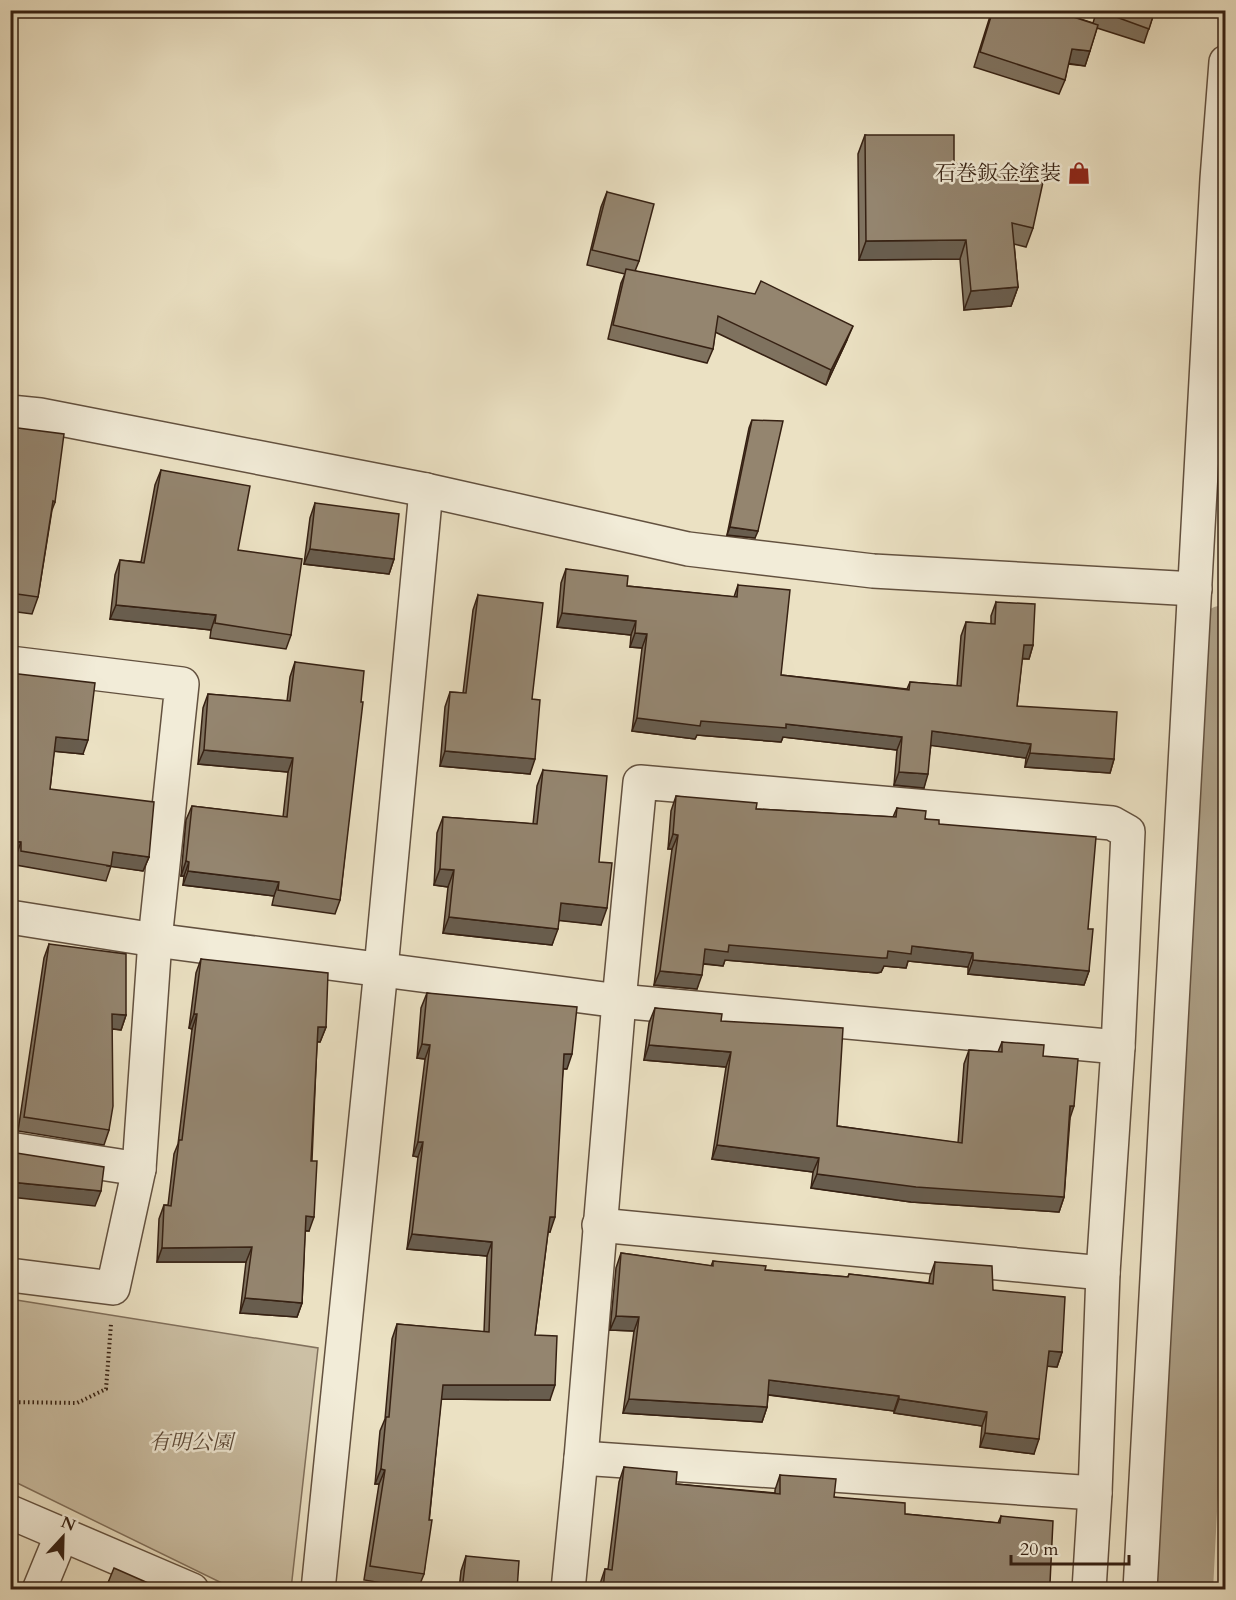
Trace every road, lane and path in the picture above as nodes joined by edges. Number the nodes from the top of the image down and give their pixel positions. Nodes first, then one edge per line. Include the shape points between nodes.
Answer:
1 (1226, 62) edge
2 (10, 412) edge
3 (426, 490) junction
4 (1196, 589) junction
5 (10, 663) edge
6 (10, 917) edge
7 (154, 940) junction
8 (381, 969) junction
9 (619, 1001) junction
10 (1119, 1047) junction
11 (10, 1149) edge
12 (139, 1169) junction
13 (599, 1225) junction
14 (1103, 1273) junction
15 (10, 1275) edge
16 (113, 1288) junction
17 (10, 1402) edge
18 (581, 1458) junction
19 (1095, 1493) junction
20 (10, 1512) edge
21 (62, 1534) junction
22 (39, 1590) edge
23 (192, 1590) edge
24 (318, 1590) edge
25 (568, 1590) edge
26 (1089, 1590) edge
27 (1140, 1590) edge

1 - 4 street
2 - 3 street
3 - 4 street via 688,549 873,571
3 - 8 street
4 - 27 street
5 - 7 street via 182,684
6 - 7 street
7 - 8 street
7 - 12 street
8 - 9 street
8 - 24 street
9 - 10 street
9 - 10 street via 640,782 1112,823 1128,832
9 - 13 street
10 - 14 street
11 - 12 street
12 - 16 street
13 - 14 street
13 - 18 street
14 - 19 street
15 - 16 street
16 - 17 path via 106,1389 76,1403
18 - 19 street
18 - 25 street
19 - 26 street
20 - 21 street
21 - 22 street
21 - 23 street

